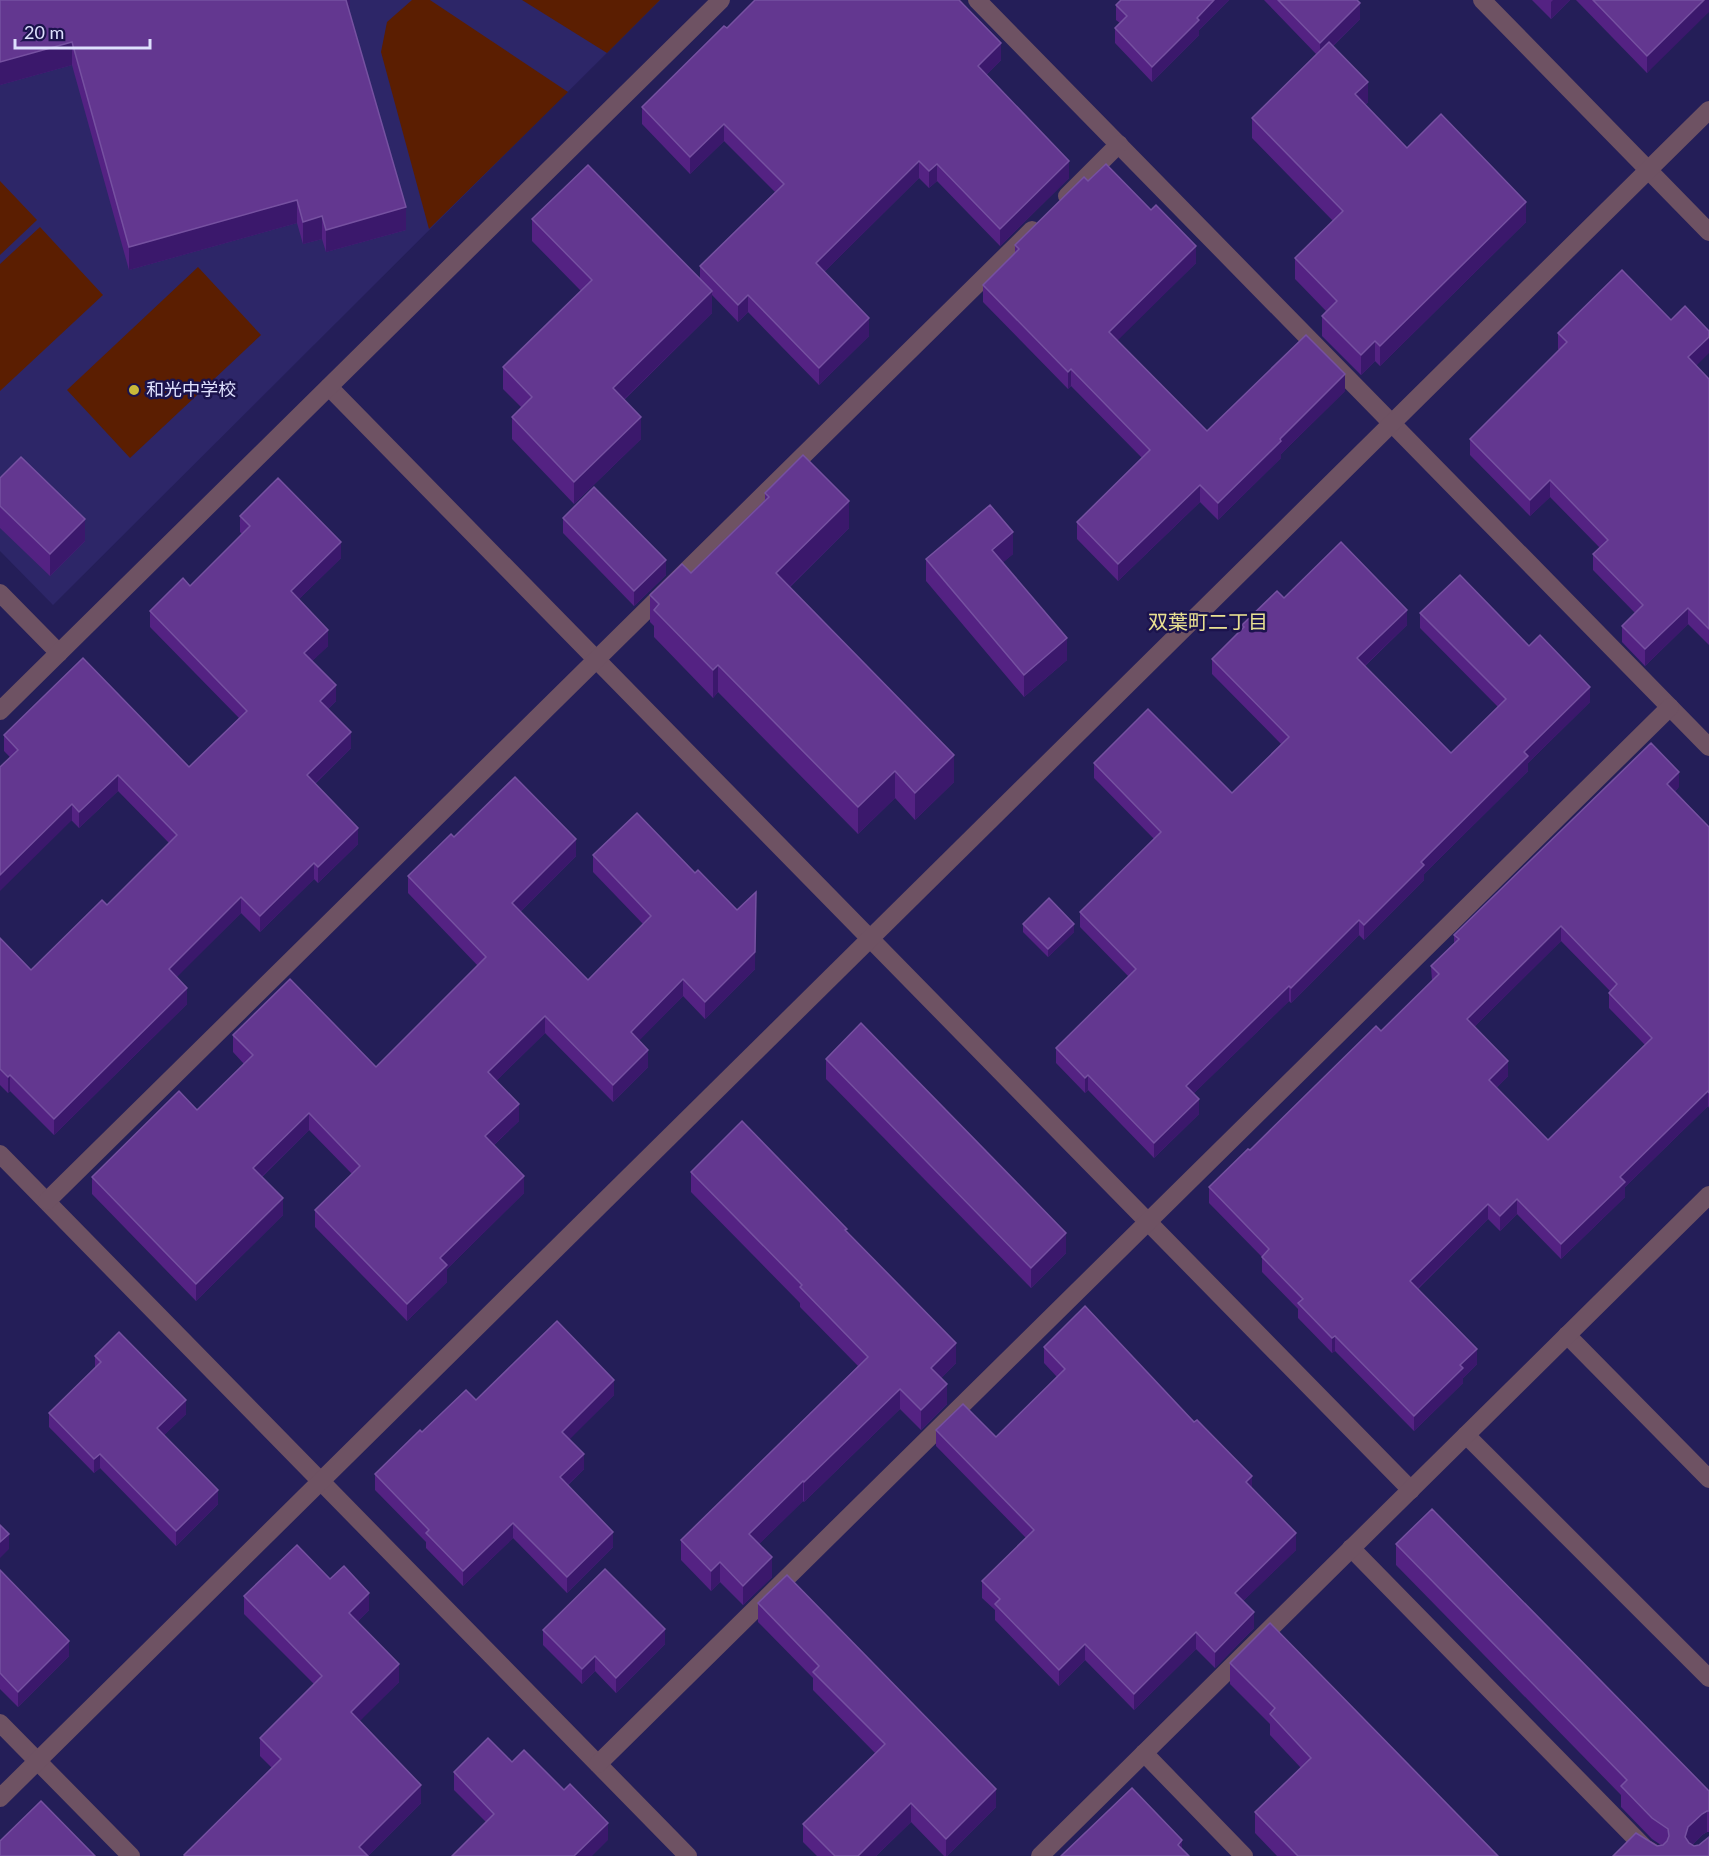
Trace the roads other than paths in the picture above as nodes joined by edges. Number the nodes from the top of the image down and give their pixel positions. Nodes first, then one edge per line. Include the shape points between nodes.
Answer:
1 (721, 0) edge
2 (977, 0) edge
3 (1482, 0) edge
4 (1709, 110) edge
5 (1119, 144) junction
6 (1648, 170) junction
7 (1709, 232) edge
8 (329, 387) junction
9 (1392, 423) junction
10 (0, 593) edge
11 (59, 653) junction
12 (597, 659) junction
13 (1670, 707) junction
14 (0, 711) edge
15 (1709, 747) edge
16 (870, 938) junction
17 (0, 1154) edge
18 (1709, 1195) edge
19 (47, 1201) junction
20 (1148, 1221) junction
21 (1567, 1335) junction
22 (1466, 1435) junction
23 (1709, 1479) edge
24 (321, 1481) junction
25 (1411, 1490) junction
26 (1351, 1548) junction
27 (1709, 1678) edge
28 (0, 1723) edge
29 (1144, 1753) junction
30 (37, 1761) junction
31 (598, 1764) junction
32 (0, 1798) edge
33 (131, 1856) edge
34 (688, 1856) edge
35 (1040, 1856) edge
36 (1244, 1856) edge
37 (1658, 1856) edge

1 - 8 street
2 - 5 street
3 - 6 street
4 - 6 street
5 - 9 street
5 - 12 street
6 - 7 street
6 - 9 street
8 - 11 street
8 - 12 street
9 - 13 street
9 - 16 street
10 - 11 street
11 - 14 street
12 - 16 street
12 - 19 street
13 - 15 street
13 - 20 street
16 - 20 street
16 - 24 street
17 - 19 street
18 - 21 street
19 - 24 street
20 - 25 street
20 - 31 street
21 - 22 street
21 - 23 street
22 - 25 street
22 - 27 street
24 - 30 street
24 - 31 street
25 - 26 street
26 - 29 street
26 - 37 street via 1645,1848
28 - 30 street
29 - 35 street
29 - 36 street
30 - 32 street
30 - 33 street
31 - 34 street

